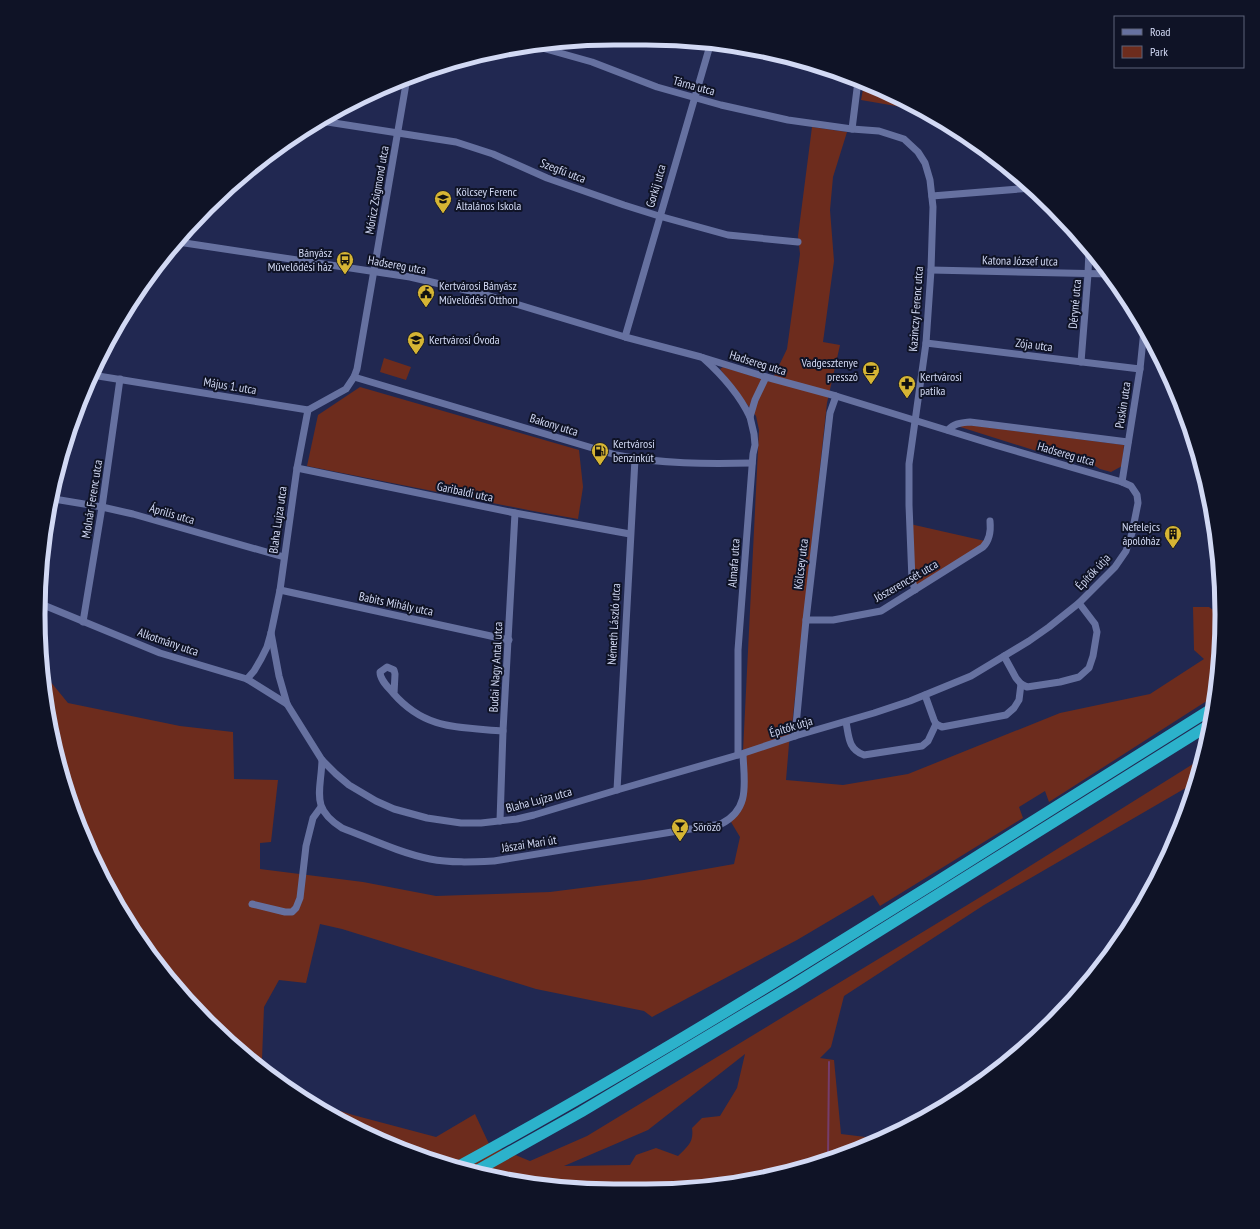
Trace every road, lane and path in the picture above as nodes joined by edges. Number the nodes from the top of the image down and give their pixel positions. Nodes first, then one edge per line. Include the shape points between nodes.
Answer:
1 (547, 49) edge
2 (708, 49) edge
3 (406, 85) edge
4 (857, 86) edge
5 (694, 97) junction
6 (328, 122) edge
7 (852, 129) junction
8 (398, 132) junction
9 (1024, 189) edge
10 (932, 196) junction
11 (659, 216) junction
12 (798, 242) dead end
13 (183, 243) edge
14 (1089, 257) edge
15 (931, 270) junction
16 (374, 272) junction
17 (1088, 274) junction
18 (1101, 274) edge
19 (625, 337) junction
20 (1143, 338) edge
21 (926, 343) junction
22 (700, 356) junction
23 (1081, 362) junction
24 (1140, 369) junction
25 (98, 375) edge
26 (354, 377) junction
27 (766, 377) junction
28 (120, 379) junction
29 (836, 396) junction
30 (308, 410) junction
31 (750, 416) junction
32 (916, 421) junction
33 (948, 430) junction
34 (1128, 442) junction
35 (635, 459) junction
36 (752, 464) junction
37 (297, 468) junction
38 (1122, 482) junction
39 (1131, 486) joint
40 (57, 499) edge
41 (102, 507) junction
42 (515, 513) junction
43 (990, 521) dead end
44 (630, 534) junction
45 (284, 557) junction
46 (280, 590) junction
47 (915, 590) junction
48 (1079, 603) junction
49 (45, 606) edge
50 (806, 620) junction
51 (83, 622) junction
52 (271, 633) junction
53 (508, 640) junction
54 (1004, 656) junction
55 (247, 679) junction
56 (1021, 684) junction
57 (394, 694) dead end
58 (925, 695) junction
59 (287, 704) junction
60 (1206, 712) edge
61 (846, 722) junction
62 (936, 724) junction
63 (1203, 728) edge
64 (503, 731) junction
65 (795, 736) junction
66 (740, 754) junction
67 (322, 760) junction
68 (617, 790) junction
69 (321, 807) junction
70 (500, 821) junction
71 (252, 904) dead end
72 (463, 1164) edge
73 (481, 1168) edge

1 - 5 street, Tárna utca
2 - 5 street, Gorkij utca
3 - 8 street, Móricz Zsigmond utca
4 - 7 street
5 - 7 street, Tárna utca via 776,117
5 - 11 street, Gorkij utca
6 - 8 street, Szegfű utca
7 - 10 street, Kazinczy Ferenc utca via 879,130 904,139 925,163
8 - 11 street, Szegfű utca via 463,144 547,178
8 - 16 street, Móricz Zsigmond utca
9 - 10 street
10 - 15 street, Kazinczy Ferenc utca
11 - 12 street, Szegfű utca via 728,235
11 - 19 street, Gorkij utca
13 - 16 street, Hadsereg utca
14 - 17 street, Déryné utca
15 - 17 street, Katona József utca
15 - 21 street, Kazinczy Ferenc utca
16 - 19 street, Hadsereg utca via 410,277 478,293
16 - 26 street, Móricz Zsigmond utca
17 - 18 street, Katona József utca
17 - 23 street, Déryné utca
19 - 22 street, Hadsereg utca
20 - 24 street, Puskin utca
21 - 23 street, Zója utca
21 - 32 street, Kazinczy Ferenc utca
22 - 27 street, Hadsereg utca
22 - 31 street, Hadsereg utca via 728,382
23 - 24 street, Zója utca
24 - 34 street, Puskin utca
25 - 28 street, Május 1. utca
26 - 30 street via 346,389
26 - 35 street, Bakony utca
27 - 29 street, Hadsereg utca
27 - 31 street
28 - 30 street, Május 1. utca
28 - 41 street, Molnár Ferenc utca
29 - 32 street, Hadsereg utca
29 - 50 street, Kölcsey utca via 830,413
30 - 37 street, Blaha Lujza utca
31 - 36 street, Almafa utca via 755,445
32 - 33 street, Hadsereg utca
32 - 47 street, Kazinczy Ferenc utca via 910,464 909,505 912,580
33 - 34 street, Hadsereg utca via 957,424 970,422
33 - 38 street, Hadsereg utca
34 - 38 street, Puskin utca
35 - 36 street, Bakony utca via 689,464
35 - 44 street, Németh László utca
36 - 66 street, Almafa utca via 738,650
37 - 42 street, Garibaldi utca
37 - 45 street, Blaha Lujza utca
38 - 39 street, Hadsereg utca
39 - 48 street, Építők útja via 1137,495 1138,503 1126,550 1115,567
40 - 41 street, Április utca
41 - 45 street, Április utca
41 - 51 street, Molnár Ferenc utca
42 - 44 street, Garibaldi utca
42 - 53 street, Budai Nagy Antal utca
43 - 47 street, Jószerencsét utca via 991,532 987,544
44 - 68 street, Németh László utca
45 - 46 street, Blaha Lujza utca
46 - 52 street, Blaha Lujza utca
46 - 53 street, Babits Mihály utca
47 - 50 street, Jószerencsét utca via 882,611 833,620
48 - 54 street, Építők útja via 1049,627
48 - 56 street, Építők útja via 1095,624 1097,632 1089,668 1079,677 1060,682 1026,686
49 - 51 street, Alkotmány utca
50 - 65 street, Kölcsey utca
51 - 55 street, Alkotmány utca via 160,652
52 - 55 street, Blaha Lujza utca via 262,659
52 - 59 street, Blaha Lujza utca
53 - 64 street, Budai Nagy Antal utca
54 - 56 street
54 - 58 street, Építők útja via 971,676
55 - 59 street, Alkotmány utca
56 - 62 street via 1019,700 1006,715 942,727
57 - 64 street via 406,707 426,719 448,726
58 - 61 street, Építők útja
58 - 62 street
59 - 67 street, Blaha Lujza utca
60 - 72 highway via 686,1036
61 - 62 street via 851,746 856,752 864,755 922,746 928,741
61 - 65 street, Építők útja
63 - 73 highway via 800,981
64 - 70 street, Budai Nagy Antal utca
65 - 66 street, Építők útja
66 - 68 street, Blaha Lujza utca
66 - 69 street, Jászai Mari út via 743,801 736,814 721,824 494,861 451,862 406,852 342,828 327,817
67 - 69 street
67 - 70 street, Blaha Lujza utca via 349,785 394,809 444,821
68 - 70 street, Blaha Lujza utca via 534,815
69 - 71 street via 313,818 306,846 300,898 296,908 292,912 285,912

